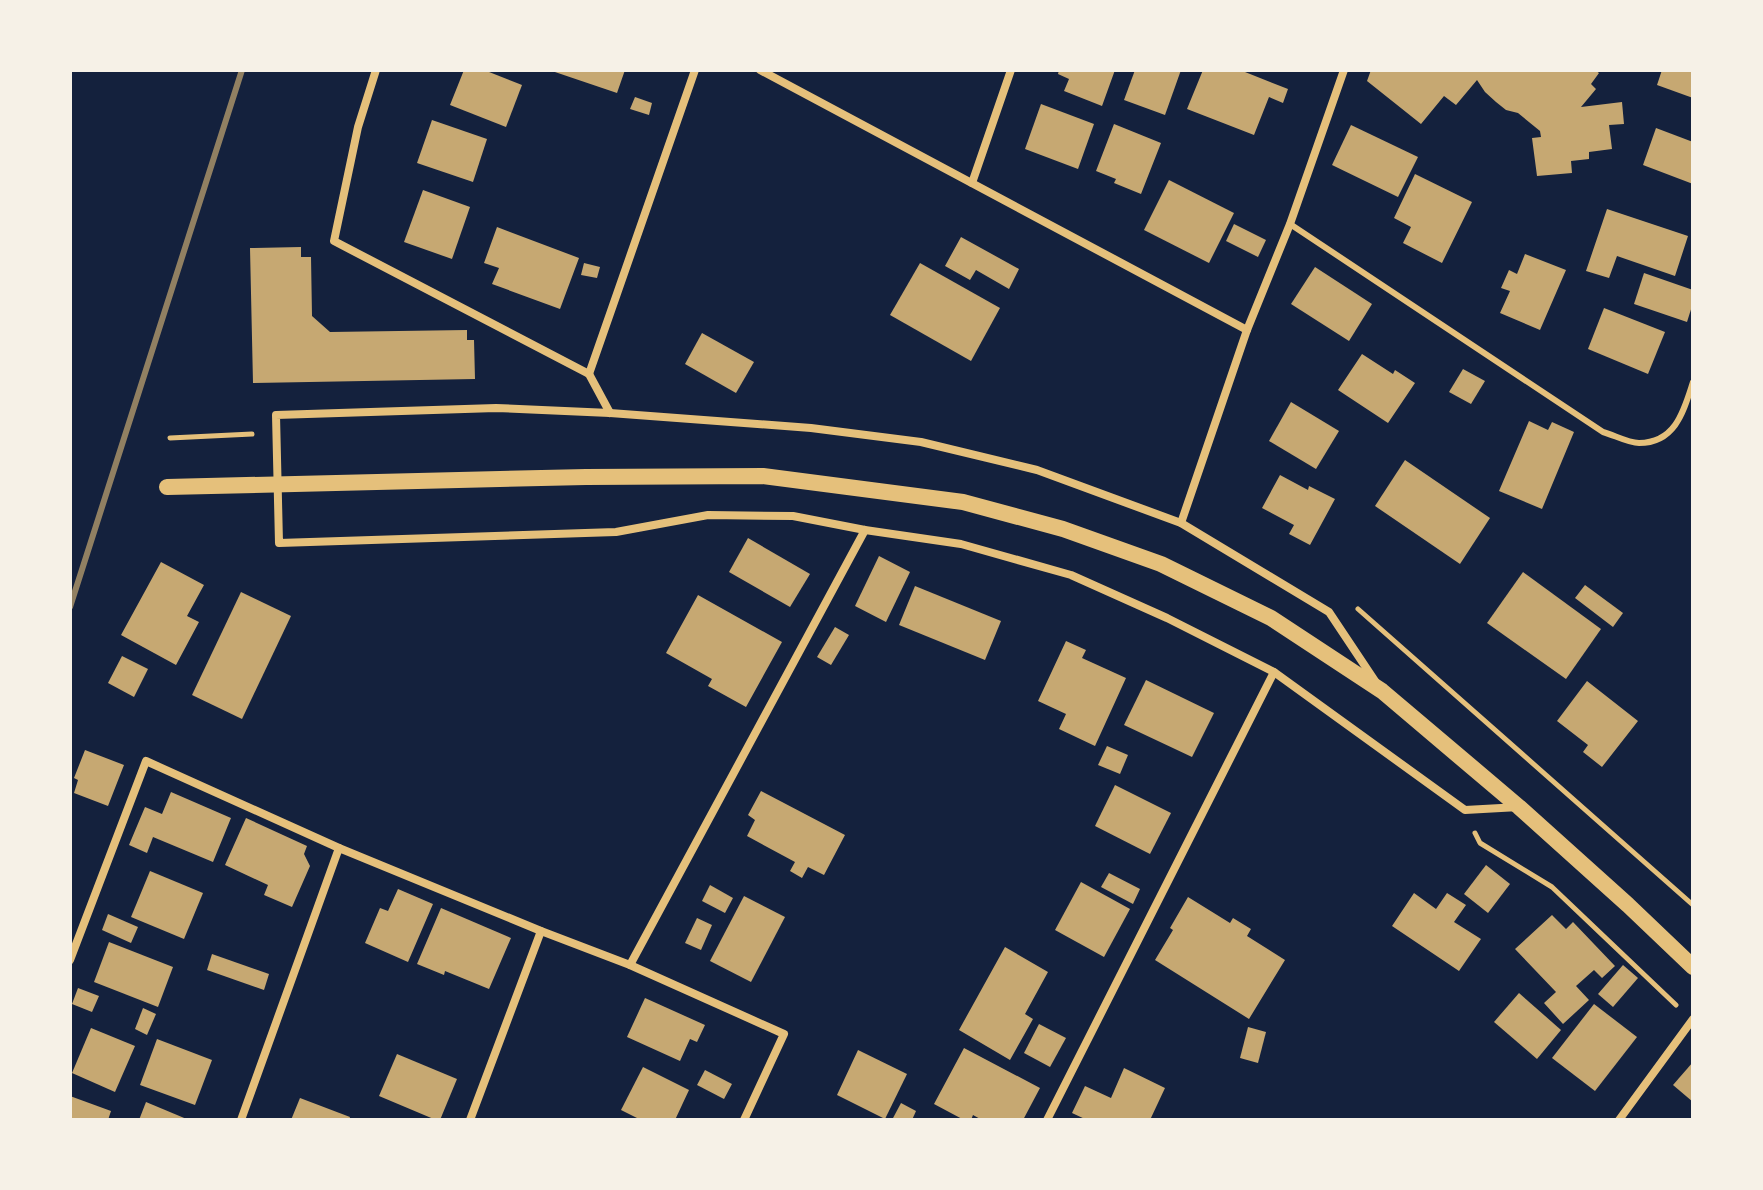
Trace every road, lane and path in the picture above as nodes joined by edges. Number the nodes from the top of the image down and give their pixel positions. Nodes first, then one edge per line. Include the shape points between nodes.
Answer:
1 (376, 70) edge
2 (695, 70) edge
3 (760, 70) edge
4 (1011, 70) edge
5 (1344, 70) edge
6 (972, 183) junction
7 (1290, 224) junction
8 (1247, 330) junction
9 (589, 374) junction
10 (1693, 382) edge
11 (610, 413) junction
12 (277, 432) junction
13 (170, 438) dead end
14 (167, 487) dead end
15 (1181, 523) junction
16 (865, 530) junction
17 (1347, 602) dead end
18 (1274, 672) junction
19 (1382, 691) junction
20 (1519, 807) junction
21 (1465, 810) junction
22 (339, 848) junction
23 (1693, 905) edge
24 (541, 931) junction
25 (70, 960) edge
26 (630, 965) junction
27 (1693, 967) edge
28 (1693, 1020) edge
29 (241, 1120) edge
30 (470, 1120) edge
31 (744, 1120) edge
32 (1047, 1120) edge
33 (1619, 1120) edge

1 - 9 street via 334,241
2 - 9 street
3 - 6 street
4 - 6 street
5 - 7 street
6 - 8 street
7 - 8 street
7 - 10 lane via 1603,432 1638,443 1663,438 1682,416
8 - 15 street
9 - 11 street
11 - 12 street via 496,408 276,415
11 - 15 street via 921,442 1037,470
12 - 13 path
12 - 16 street via 279,543 616,532 708,515 793,516
14 - 19 main road via 763,476 963,502 1063,529 1161,564 1271,618
15 - 19 street via 1329,612
16 - 18 street via 961,544 1071,575
16 - 26 street
17 - 23 path
18 - 21 street
18 - 32 street
19 - 20 main road
20 - 21 street
20 - 27 main road
21 - 28 path via 1480,843 1552,887
22 - 24 street
22 - 25 street via 146,761
22 - 29 street
24 - 26 street
24 - 30 street
26 - 31 street via 784,1034
28 - 33 street

